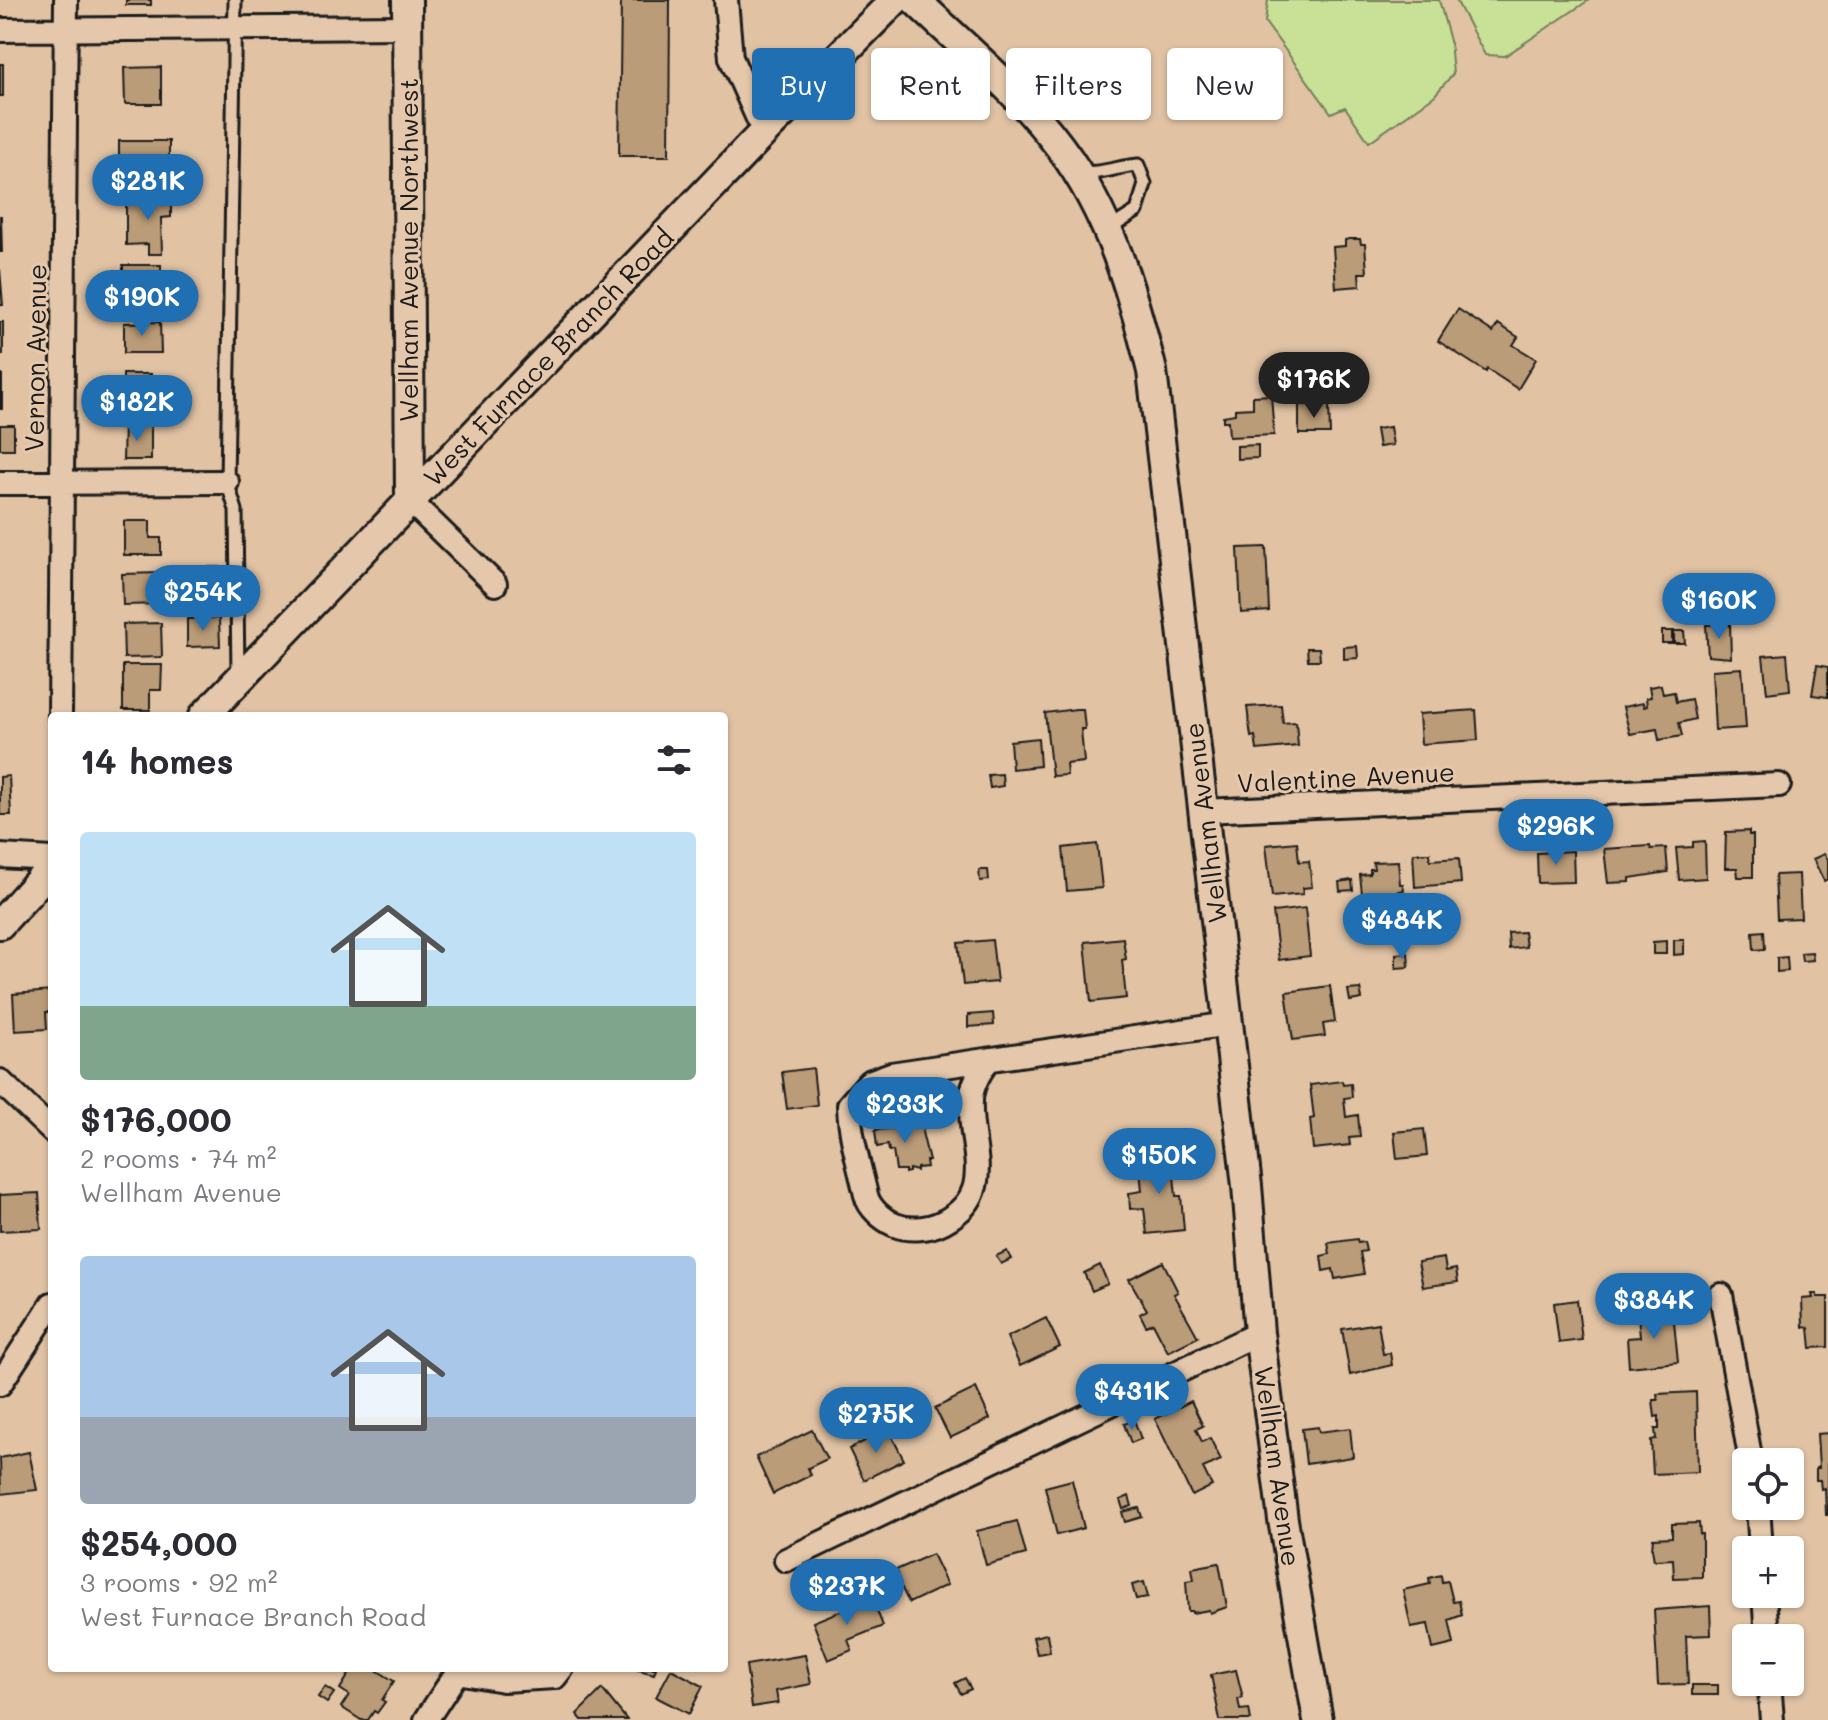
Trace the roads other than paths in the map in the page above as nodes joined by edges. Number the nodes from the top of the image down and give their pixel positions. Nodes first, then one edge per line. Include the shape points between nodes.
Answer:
1 (66, 0) edge
2 (235, 0) edge
3 (726, 0) edge
4 (895, 0) edge
5 (915, 0) edge
6 (407, 14) edge
7 (235, 28) junction
8 (0, 30) edge
9 (66, 30) junction
10 (764, 132) junction
11 (1075, 171) junction
12 (1108, 229) junction
13 (227, 482) junction
14 (0, 483) edge
15 (62, 483) junction
16 (410, 501) junction
17 (495, 584) dead end
18 (238, 680) junction
19 (60, 712) edge
20 (208, 712) edge
21 (1779, 785) dead end
22 (1203, 811) junction
23 (0, 856) edge
24 (48, 859) edge
25 (48, 871) edge
26 (0, 924) edge
27 (1229, 1024) junction
28 (987, 1062) junction
29 (0, 1081) edge
30 (48, 1127) edge
31 (1721, 1295) dead end
32 (48, 1310) edge
33 (1259, 1333) junction
34 (0, 1384) edge
35 (1748, 1448) edge
36 (786, 1560) dead end
37 (458, 1672) edge
38 (468, 1672) edge
39 (559, 1672) edge
40 (1770, 1696) edge
41 (426, 1720) edge
42 (1318, 1720) edge
43 (1772, 1720) edge

1 - 9 street, Vernon Avenue
2 - 7 lane
3 - 10 street via 731,58
4 - 10 street, West Furnace Branch Road
5 - 11 street, Wellham Avenue via 1017,99
6 - 7 street
6 - 16 street, Wellham Avenue Northwest
7 - 9 street
7 - 13 lane
8 - 9 street
9 - 15 street, Vernon Avenue
10 - 16 street, West Furnace Branch Road
11 - 12 street, Wellham Avenue
11 - 12 lane via 1091,174 1138,165 1145,184 1137,211
12 - 22 street, Wellham Avenue via 1135,302 1152,371
13 - 15 street
13 - 18 lane via 236,510
14 - 15 street
15 - 19 street, Vernon Avenue
16 - 17 street
16 - 18 street, West Furnace Branch Road
18 - 20 street, West Furnace Branch Road
21 - 22 street, Valentine Avenue
22 - 27 street, Wellham Avenue
23 - 24 street
25 - 26 street
27 - 28 street
27 - 33 street, Wellham Avenue
28 - 28 street via 891,1074 858,1092 849,1105 850,1129 867,1202 877,1213 896,1225 921,1229 960,1211 979,1172 970,1103
29 - 30 street
31 - 35 street
32 - 34 street
33 - 36 street
33 - 42 street, Wellham Avenue via 1283,1520
37 - 41 street
38 - 39 street via 503,1680 555,1677
40 - 43 street

